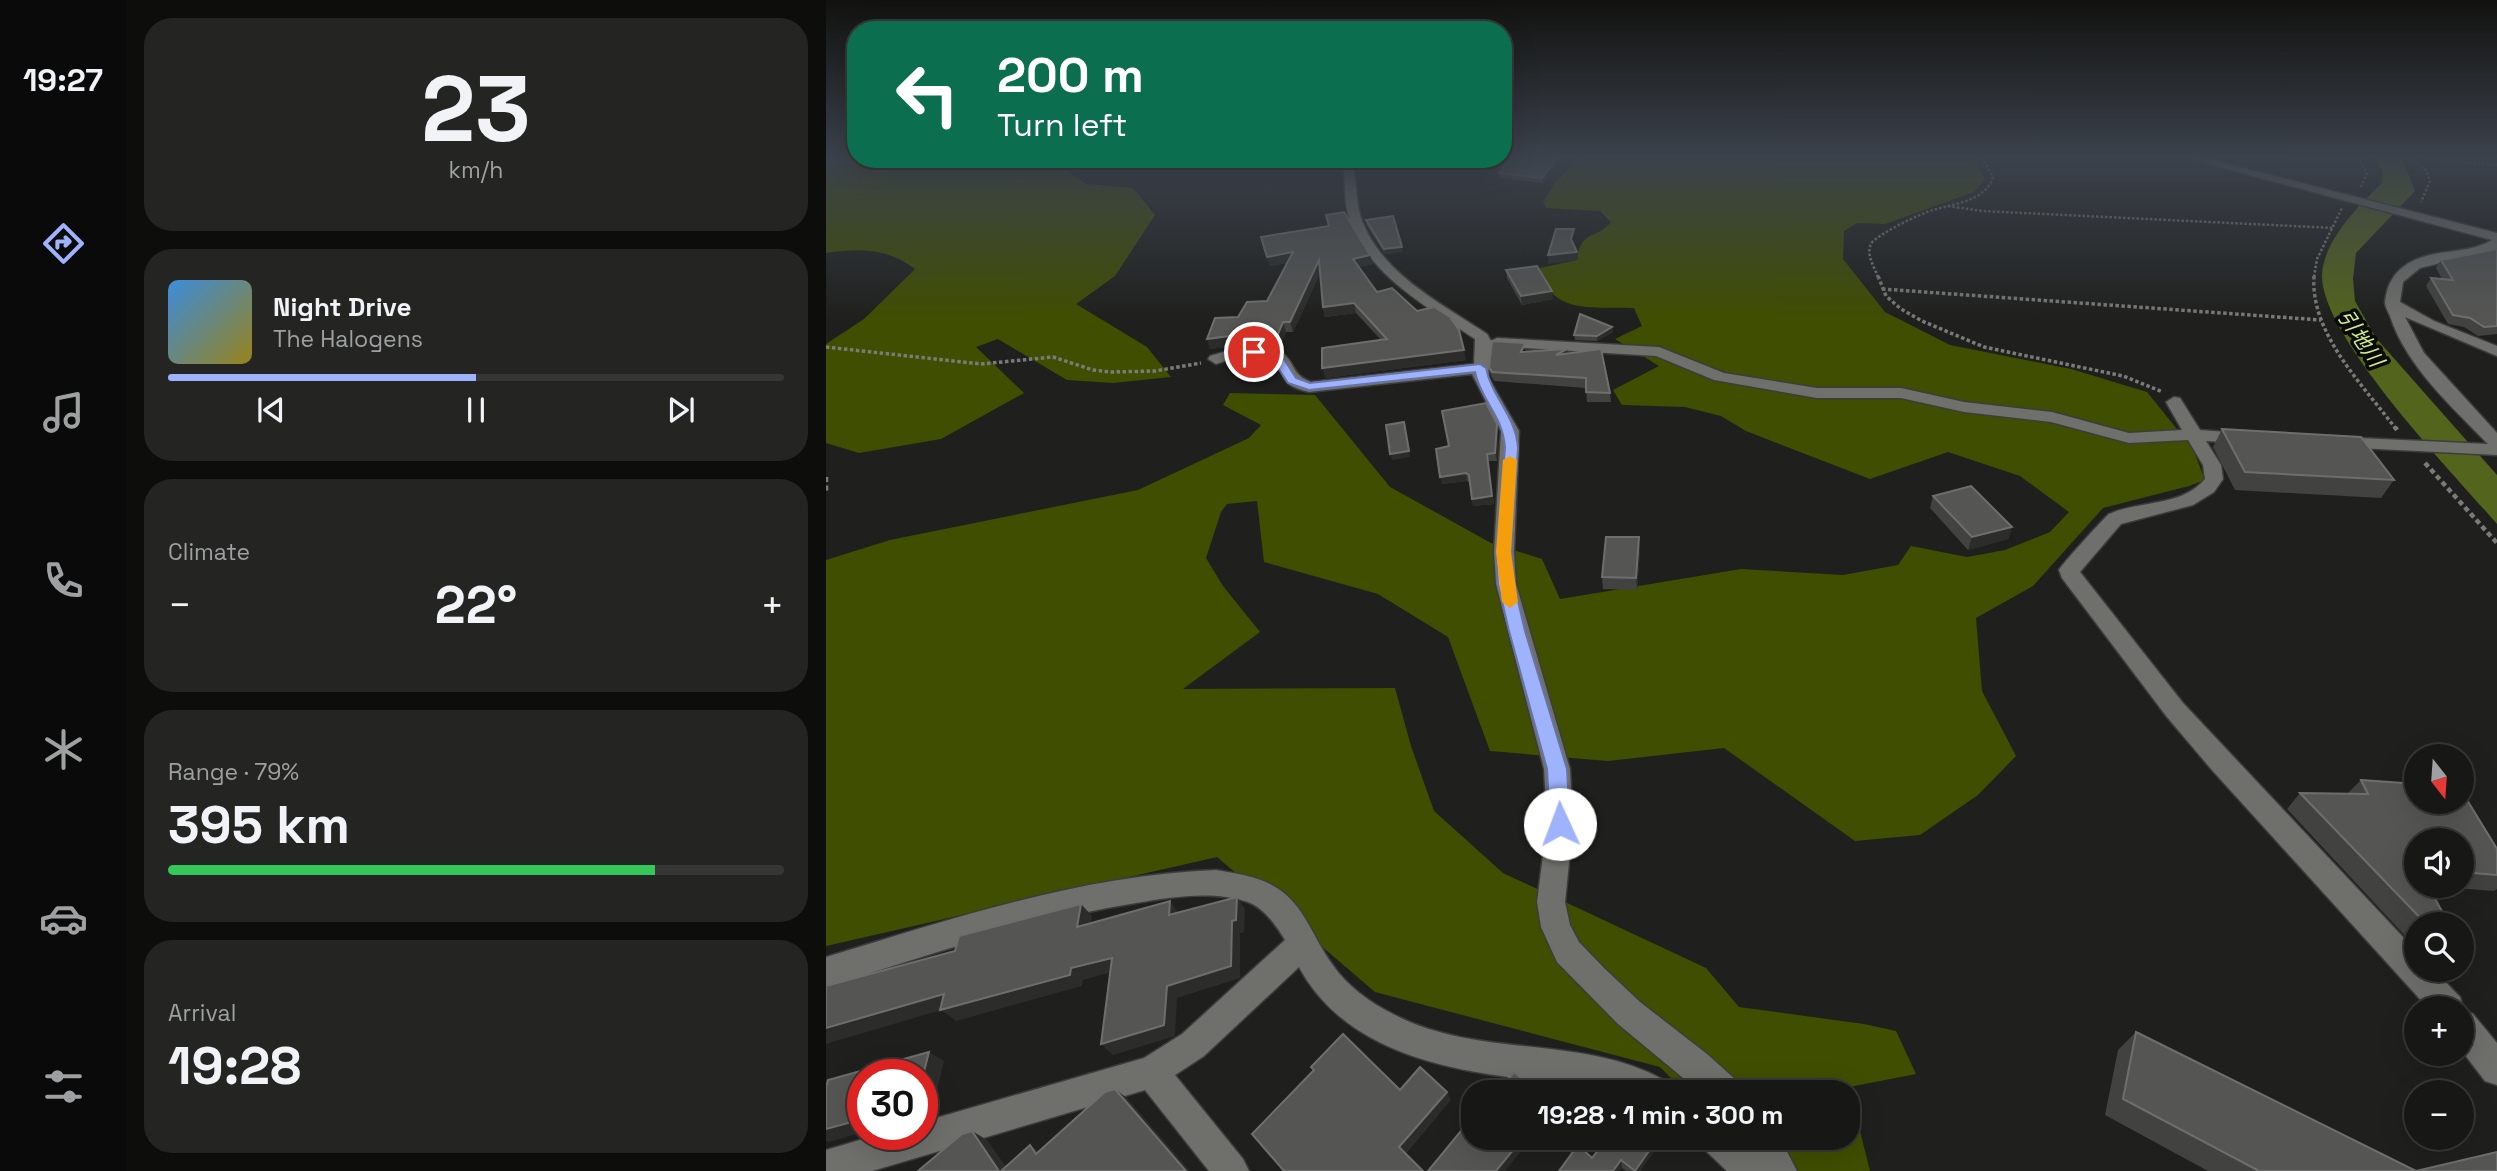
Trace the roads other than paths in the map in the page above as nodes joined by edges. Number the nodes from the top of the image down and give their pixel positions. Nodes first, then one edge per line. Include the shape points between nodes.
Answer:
1 (1353, 212) edge
2 (2399, 212) edge
3 (2497, 239) edge
4 (2391, 304) junction
5 (1484, 343) junction
6 (2497, 351) edge
7 (1216, 359) road end
8 (1480, 368) junction
9 (2174, 402) road end
10 (2194, 435) junction
11 (2268, 439) edge
12 (2318, 441) edge
13 (2497, 443) edge
14 (2497, 450) edge
15 (1304, 942) junction
16 (826, 972) edge
17 (2438, 996) edge
18 (2474, 1039) edge
19 (2497, 1069) edge
20 (1151, 1072) junction
21 (1627, 1080) edge
22 (1712, 1080) edge
23 (1730, 1150) edge
24 (1768, 1150) edge
25 (878, 1161) edge
26 (826, 1167) edge
27 (1231, 1171) edge
28 (1752, 1171) edge
29 (1779, 1171) edge

1 - 5 street via 1381,262
2 - 3 street
3 - 4 street via 2487,250 2432,260 2404,271 2390,290
4 - 6 street
4 - 13 street via 2436,381
5 - 8 street
5 - 10 street via 1659,352 1720,377 1783,389 1838,395 1900,393 1964,407 2052,417 2129,438
7 - 8 street via 1270,353 1292,380 1309,387
8 - 22 street via 1484,386 1510,431 1506,584 1557,769 1560,824 1551,902 1556,927 1567,952 1593,979
9 - 10 street
10 - 11 street
10 - 17 street via 2212,465 2214,479 2207,488 2172,506 2114,519 2069,570 2072,578 2206,746
12 - 14 street
15 - 16 street via 1286,914 1253,890 1189,883 1091,898
15 - 20 street via 1193,1045
15 - 21 street via 1321,975 1347,1004 1392,1031 1459,1054 1587,1070
18 - 19 street
20 - 25 street
20 - 27 street
23 - 28 street
24 - 29 street
25 - 26 street

